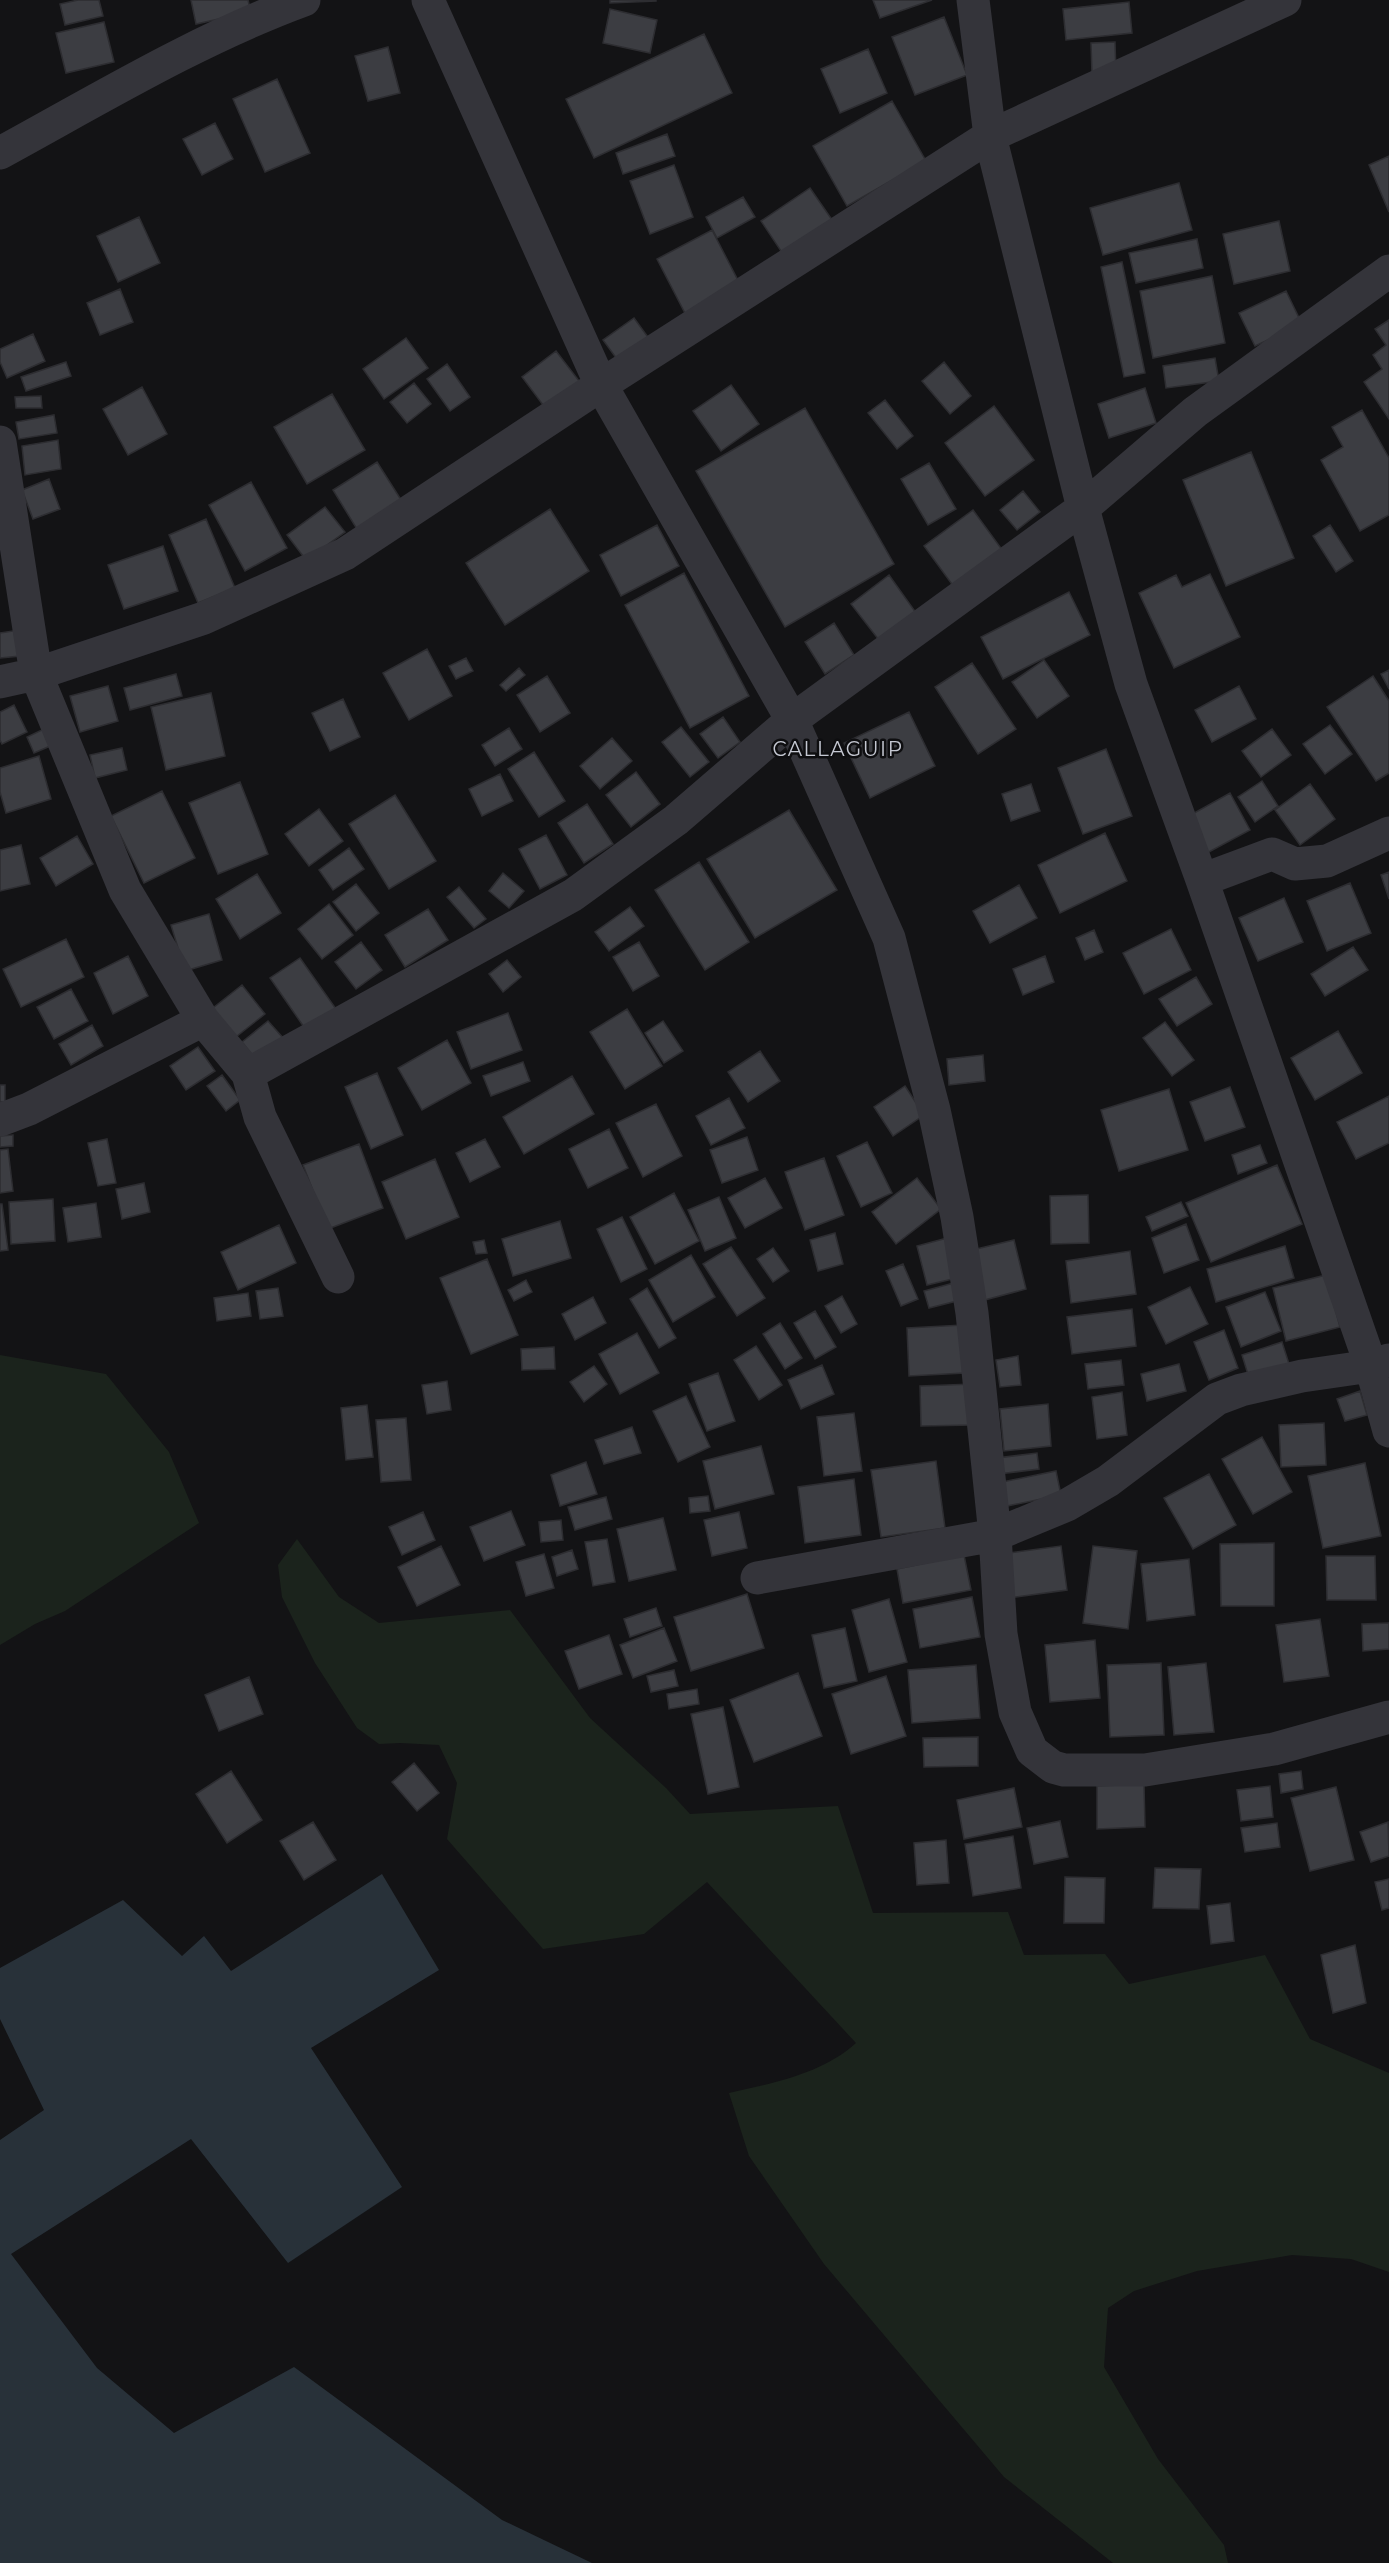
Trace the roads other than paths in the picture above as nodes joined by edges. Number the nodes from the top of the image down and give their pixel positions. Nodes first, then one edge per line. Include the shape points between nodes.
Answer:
1 (428, 0) edge
2 (973, 0) edge
3 (1285, 0) edge
4 (285, 3) edge
5 (990, 136) junction
6 (0, 153) edge
7 (1389, 271) edge
8 (602, 385) junction
9 (0, 442) edge
10 (1083, 508) junction
11 (36, 674) junction
12 (0, 682) edge
13 (792, 720) junction
14 (1389, 834) edge
15 (1202, 880) junction
16 (203, 1020) junction
17 (248, 1074) junction
18 (0, 1120) edge
19 (338, 1277) dead end
20 (1380, 1363) edge
21 (1389, 1431) edge
22 (995, 1534) junction
23 (757, 1578) dead end
24 (1389, 1717) edge

1 - 8 street
2 - 5 street
3 - 5 street
4 - 6 street
5 - 8 street
5 - 10 street
7 - 10 street via 1195,412
8 - 11 street via 345,554 204,618
8 - 13 street
9 - 11 street
10 - 13 street
10 - 15 street via 1131,684
11 - 12 street
11 - 16 street via 125,890
13 - 17 street via 676,820 573,895
13 - 22 street via 889,938 934,1110 972,1313
14 - 15 street via 1327,861 1294,864 1272,854
15 - 20 street
16 - 17 street
16 - 18 street
17 - 19 street via 260,1117
20 - 21 street
20 - 22 street via 1302,1376 1217,1399 1108,1481 1067,1505
22 - 23 street
22 - 24 street via 1001,1634 1015,1712 1032,1751 1053,1767 1145,1770 1274,1749

